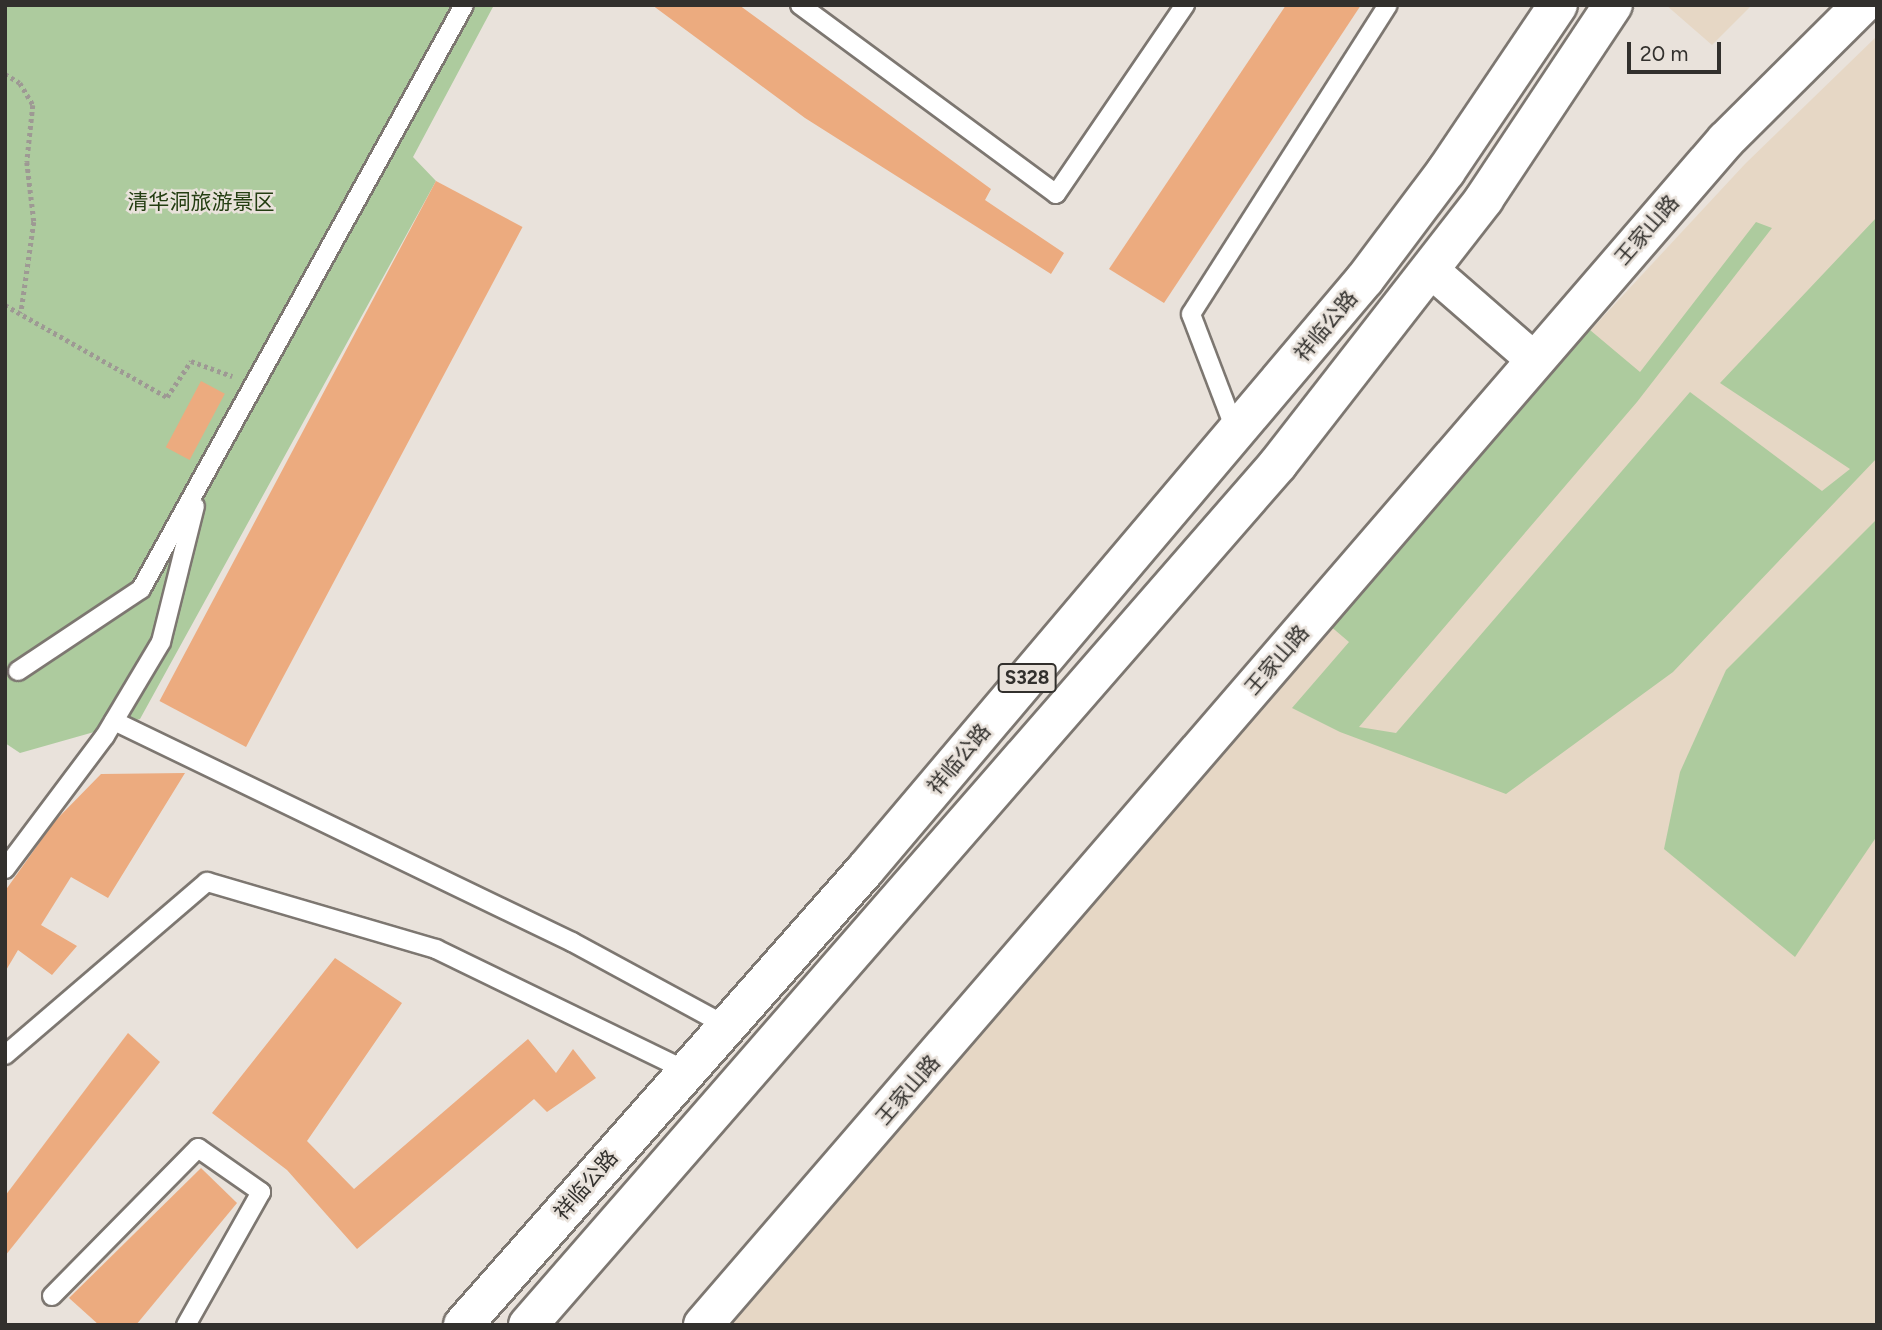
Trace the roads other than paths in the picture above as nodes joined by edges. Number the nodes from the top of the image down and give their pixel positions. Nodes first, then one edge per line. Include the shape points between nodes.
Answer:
1 (464, 5) edge
2 (800, 5) edge
3 (1185, 5) edge
4 (1388, 5) edge
5 (1558, 5) edge
6 (1613, 5) edge
7 (1862, 5) edge
8 (1431, 271) junction
9 (1534, 360) junction
10 (1236, 432) junction
11 (201, 486) junction
12 (18, 671) dead end
13 (114, 721) junction
14 (5, 869) edge
15 (727, 1027) junction
16 (5, 1055) edge
17 (687, 1071) junction
18 (52, 1296) dead end
19 (186, 1325) edge
20 (463, 1325) edge
21 (528, 1325) edge
22 (702, 1325) edge

1 - 11 lane
2 - 3 lane via 1056,194
4 - 10 lane via 1191,314
5 - 10 main road, 祥临公路 / S328 via 1385,253
6 - 8 main road, S328
7 - 9 main road, 王家山路 via 1726,140
8 - 9 street
8 - 21 main road, S328 via 1278,464
9 - 22 main road, 王家山路
10 - 15 main road, 祥临公路 / S328
11 - 12 lane via 141,589
11 - 13 lane via 161,642
13 - 14 lane
13 - 15 lane via 572,942
15 - 17 main road, 祥临公路 / S328
16 - 17 lane via 207,882 436,949
17 - 20 main road, 祥临公路 / S328
18 - 19 lane via 198,1148 261,1192

